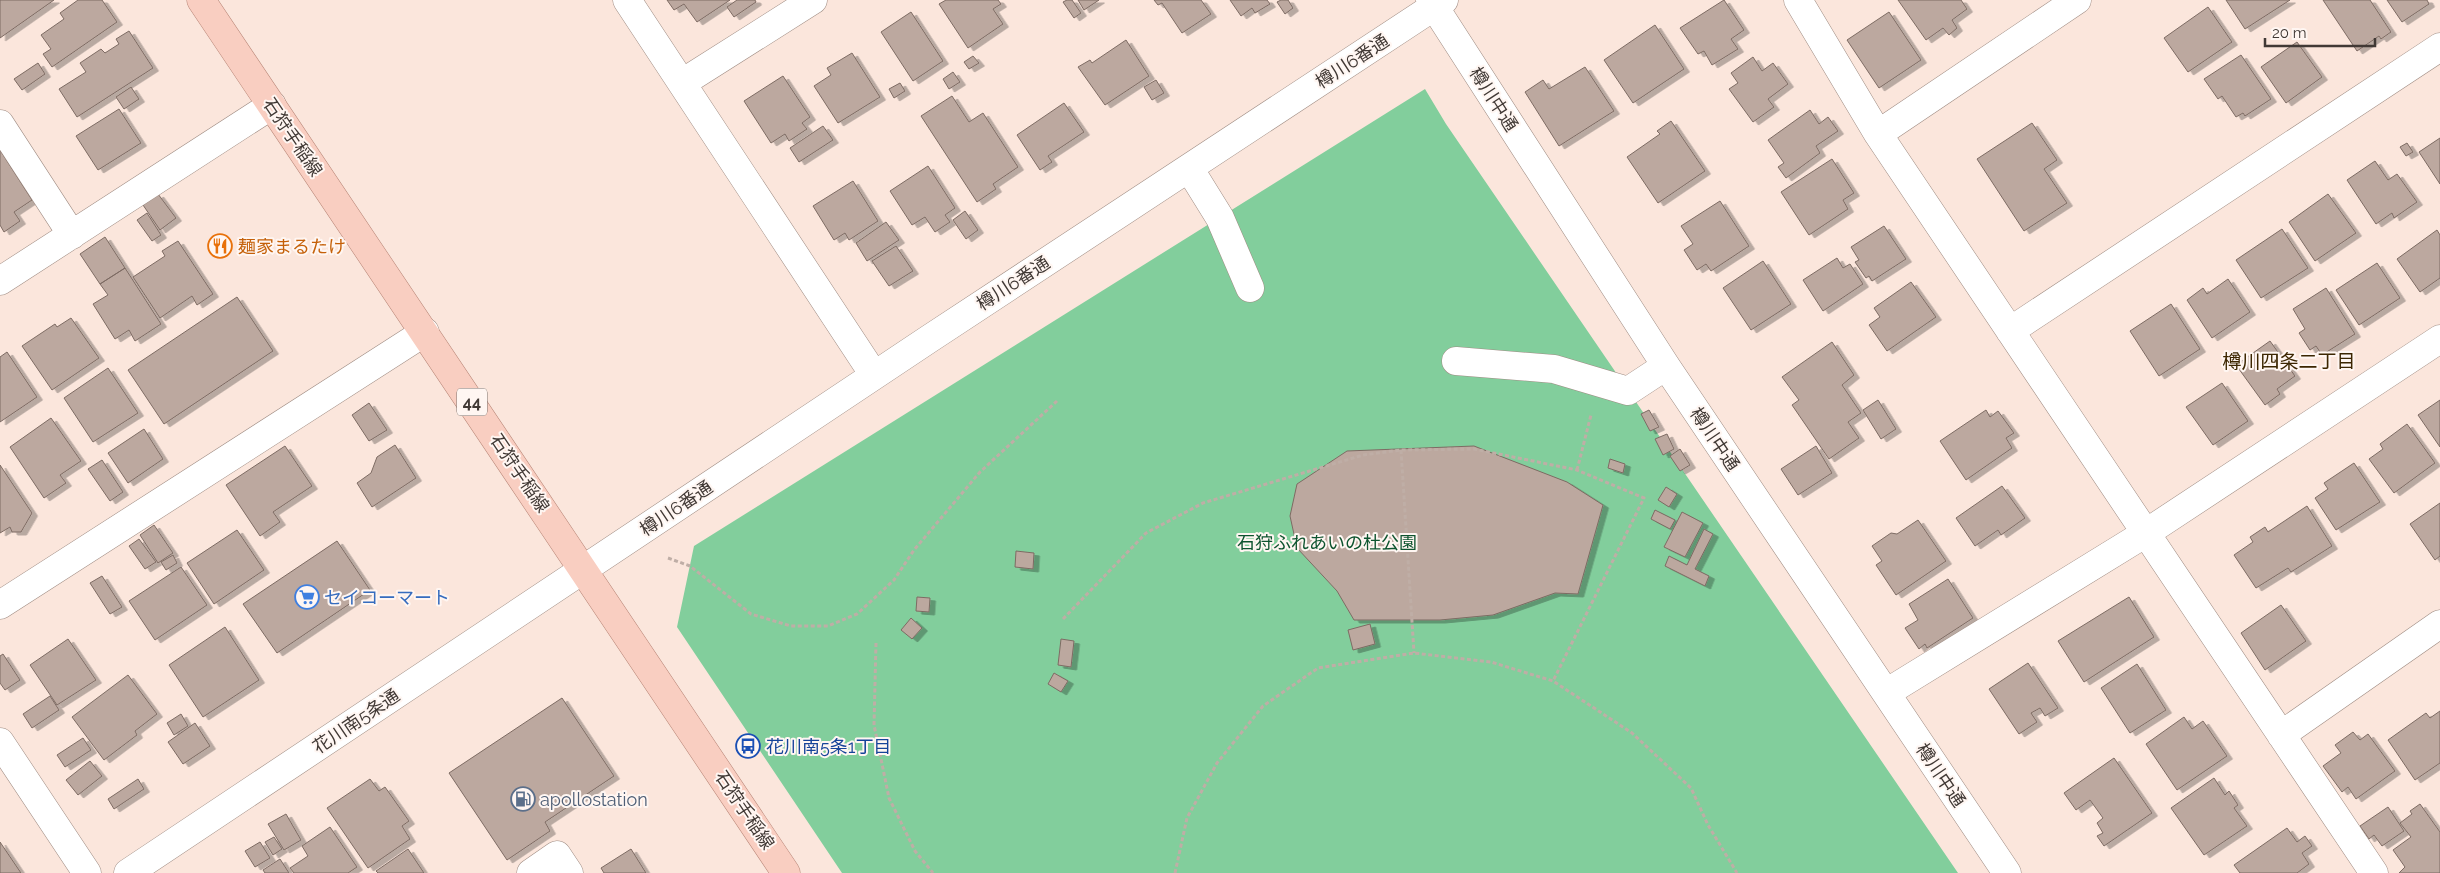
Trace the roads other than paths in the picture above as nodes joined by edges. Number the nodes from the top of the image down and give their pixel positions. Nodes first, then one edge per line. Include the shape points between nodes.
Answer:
1 (201, 0) edge
2 (627, 0) edge
3 (813, 0) edge
4 (1798, 0) edge
5 (2077, 0) edge
6 (1436, 2) edge
7 (2440, 47) edge
8 (682, 83) junction
9 (272, 105) junction
10 (0, 124) edge
11 (1878, 134) junction
12 (1189, 168) junction
13 (72, 234) junction
14 (0, 281) edge
15 (1250, 288) dead end
16 (2010, 331) junction
17 (425, 332) junction
18 (2440, 339) edge
19 (1456, 361) dead end
20 (1666, 366) junction
21 (874, 375) junction
22 (2146, 533) junction
23 (584, 569) junction
24 (0, 605) edge
25 (2440, 624) edge
26 (1886, 693) junction
27 (2281, 735) junction
28 (0, 742) edge
29 (87, 873) edge
30 (128, 873) edge
31 (530, 873) edge
32 (569, 873) edge
33 (786, 873) edge
34 (2007, 873) edge
35 (2374, 873) edge

1 - 9 main road, 石狩手稲線 / 44
2 - 8 street
3 - 8 street
4 - 11 street
5 - 11 street
6 - 12 street, 樽川6番通
6 - 20 street, 樽川中通
7 - 16 street
8 - 21 street
9 - 13 street
9 - 17 main road, 石狩手稲線 / 44
10 - 13 street
11 - 16 street
12 - 15 street via 1220,218
12 - 21 street, 樽川6番通
13 - 14 street
16 - 22 street
17 - 23 main road, 石狩手稲線 / 44
17 - 24 street
18 - 22 street
19 - 20 street via 1554,369 1628,391
20 - 26 street, 樽川中通
21 - 23 street, 樽川6番通
22 - 26 street
22 - 27 street
23 - 30 street, 花川南5条通
23 - 33 main road, 石狩手稲線 / 44
25 - 27 street
26 - 34 street, 樽川中通
27 - 35 street
28 - 29 street
31 - 32 street via 557,855

